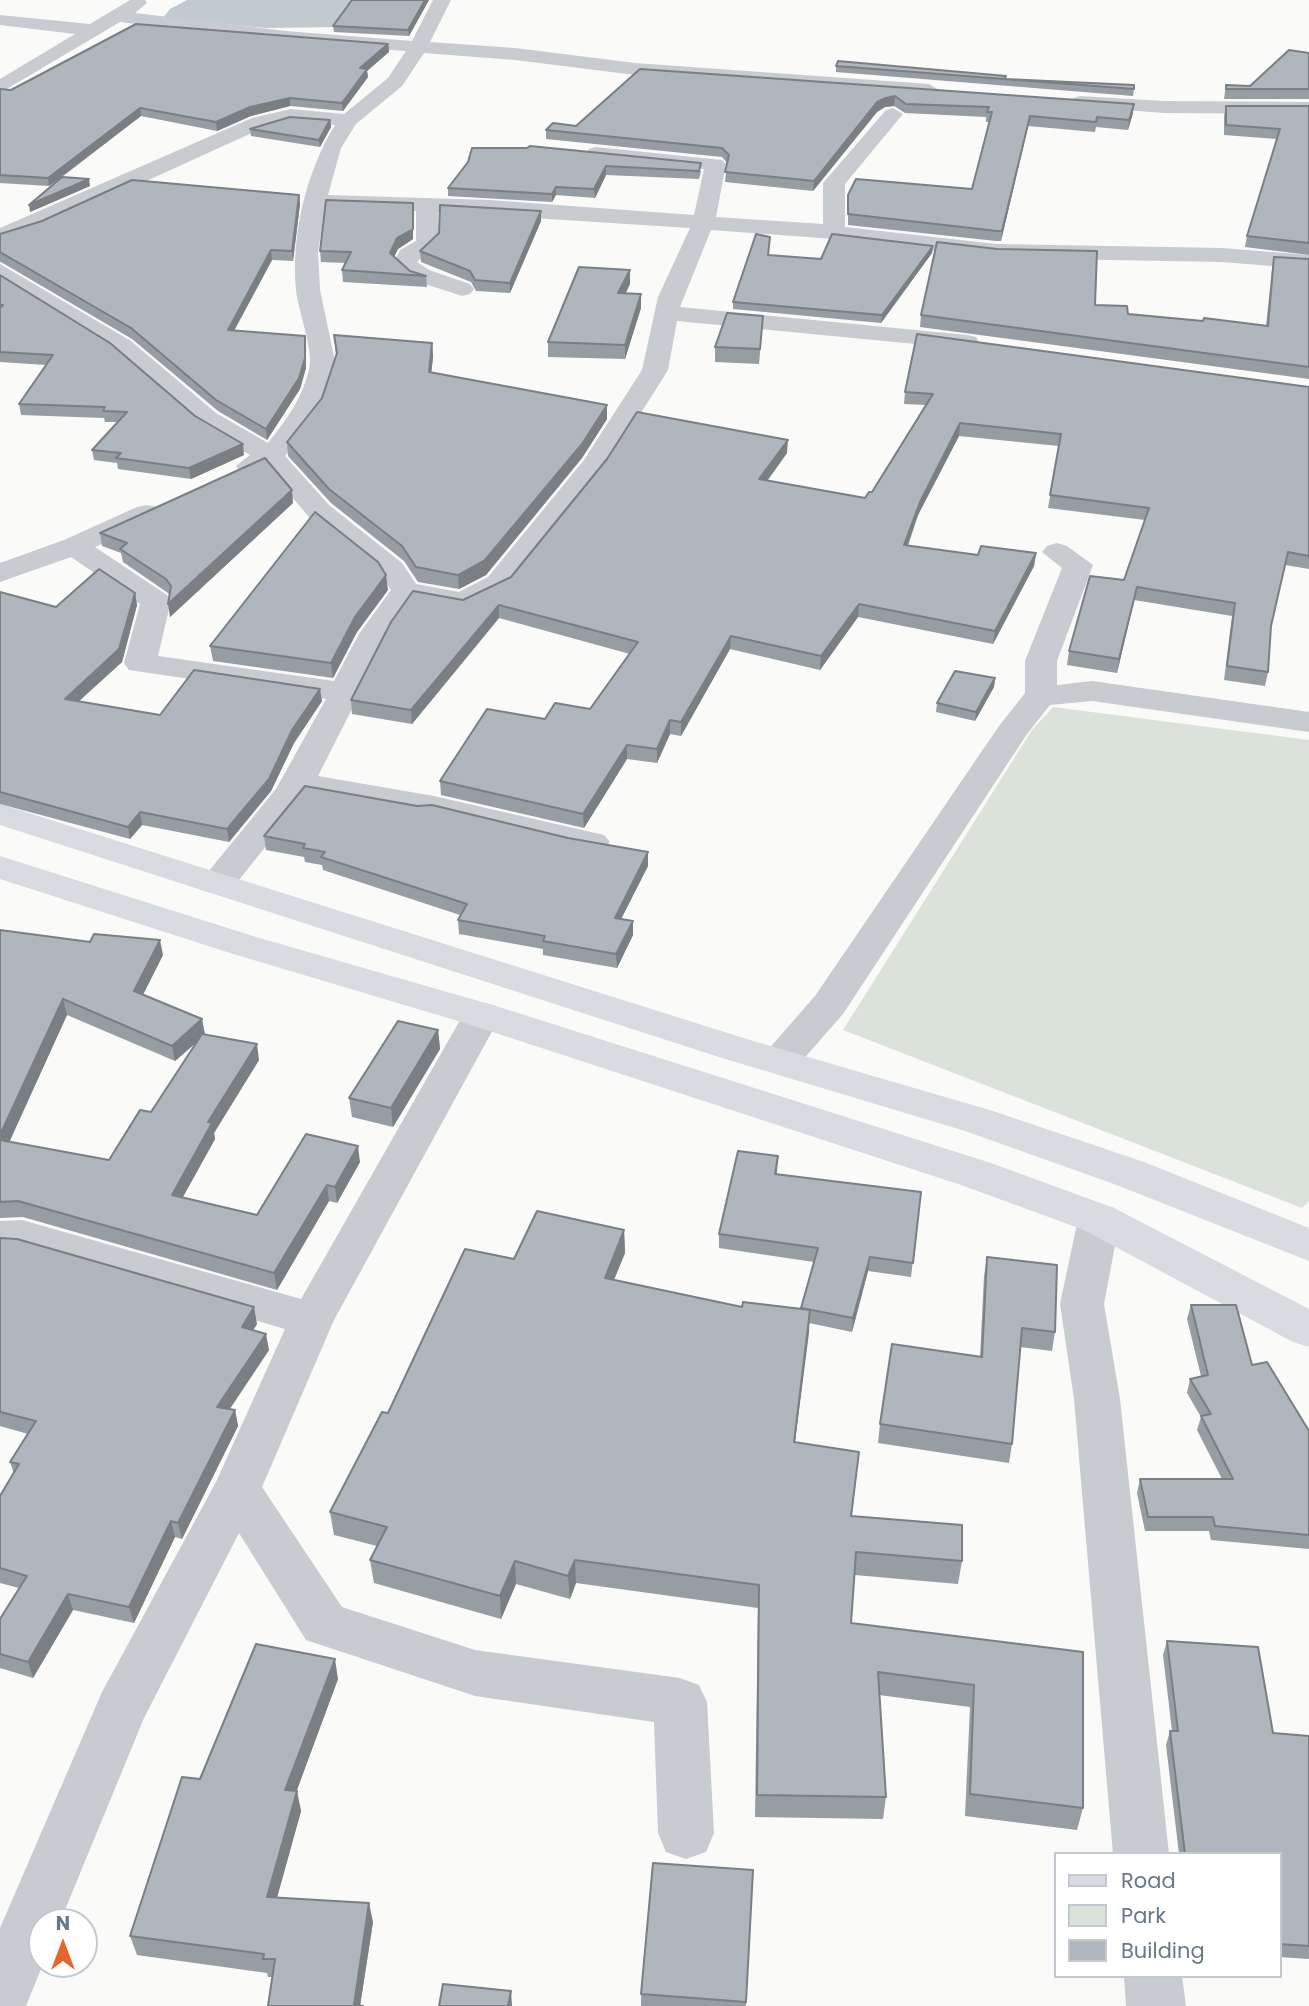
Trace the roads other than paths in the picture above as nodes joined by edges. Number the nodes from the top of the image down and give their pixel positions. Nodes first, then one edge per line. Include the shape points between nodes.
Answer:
1 (143, 0) edge
2 (442, 0) edge
3 (118, 16) junction
4 (0, 20) edge
5 (93, 30) junction
6 (419, 46) junction
7 (0, 87) edge
8 (943, 92) edge
9 (1062, 100) edge
10 (1309, 108) edge
11 (893, 114) edge
12 (348, 120) junction
13 (574, 150) edge
14 (315, 201) junction
15 (427, 204) junction
16 (704, 222) junction
17 (834, 232) junction
18 (0, 235) edge
19 (1309, 262) edge
20 (0, 271) edge
21 (462, 289) dead end
22 (667, 313) junction
23 (994, 345) edge
24 (271, 456) junction
25 (222, 478) edge
26 (173, 501) edge
27 (74, 546) junction
28 (1057, 552) dead end
29 (0, 573) edge
30 (406, 592) junction
31 (348, 692) junction
32 (1041, 696) junction
33 (1309, 722) edge
34 (298, 783) junction
35 (0, 814) edge
36 (592, 842) edge
37 (0, 867) edge
38 (218, 883) junction
39 (482, 1015) junction
40 (780, 1061) junction
41 (1099, 1219) junction
42 (0, 1237) edge
43 (1309, 1245) edge
44 (312, 1320) junction
45 (1309, 1330) edge
46 (237, 1489) junction
47 (686, 1833) dead end
48 (1141, 1852) edge
49 (1153, 1978) edge
50 (0, 1997) edge
51 (1156, 2006) edge

1 - 3 street
2 - 6 street
3 - 5 street
3 - 6 street via 286,37
4 - 5 street
5 - 7 street
6 - 8 street via 635,69
6 - 12 street via 395,82
9 - 10 street via 1164,107
11 - 17 street via 834,183
12 - 14 street via 331,148
12 - 18 street via 292,115 260,122
13 - 16 street via 715,164
14 - 15 street
14 - 24 street via 307,251 308,290 323,366 308,411
15 - 16 street
15 - 21 street via 429,239 423,249 408,255 405,264 421,275
16 - 17 street
16 - 22 street via 670,291
17 - 19 street via 996,251 1140,252
20 - 24 street via 122,346 207,419
22 - 23 street
22 - 30 street via 655,370 595,464 499,583 463,602
24 - 25 street
24 - 30 street via 319,511 392,569
26 - 27 street
27 - 29 street
27 - 31 street via 156,601 139,663
28 - 32 street via 1078,565 1041,661
30 - 31 street via 362,657
31 - 34 street
32 - 33 street via 1092,691
32 - 40 street via 1011,733 829,1005
34 - 36 street via 434,806
34 - 38 street
35 - 38 main road
37 - 39 main road
38 - 40 main road
39 - 41 main road via 976,1174
39 - 44 street
40 - 43 main road via 1129,1173
41 - 45 main road
41 - 48 street via 1082,1304 1097,1399
42 - 44 street via 22,1236
44 - 46 street
46 - 47 street via 324,1624 475,1673 680,1702
46 - 50 street via 121,1709
49 - 51 street

